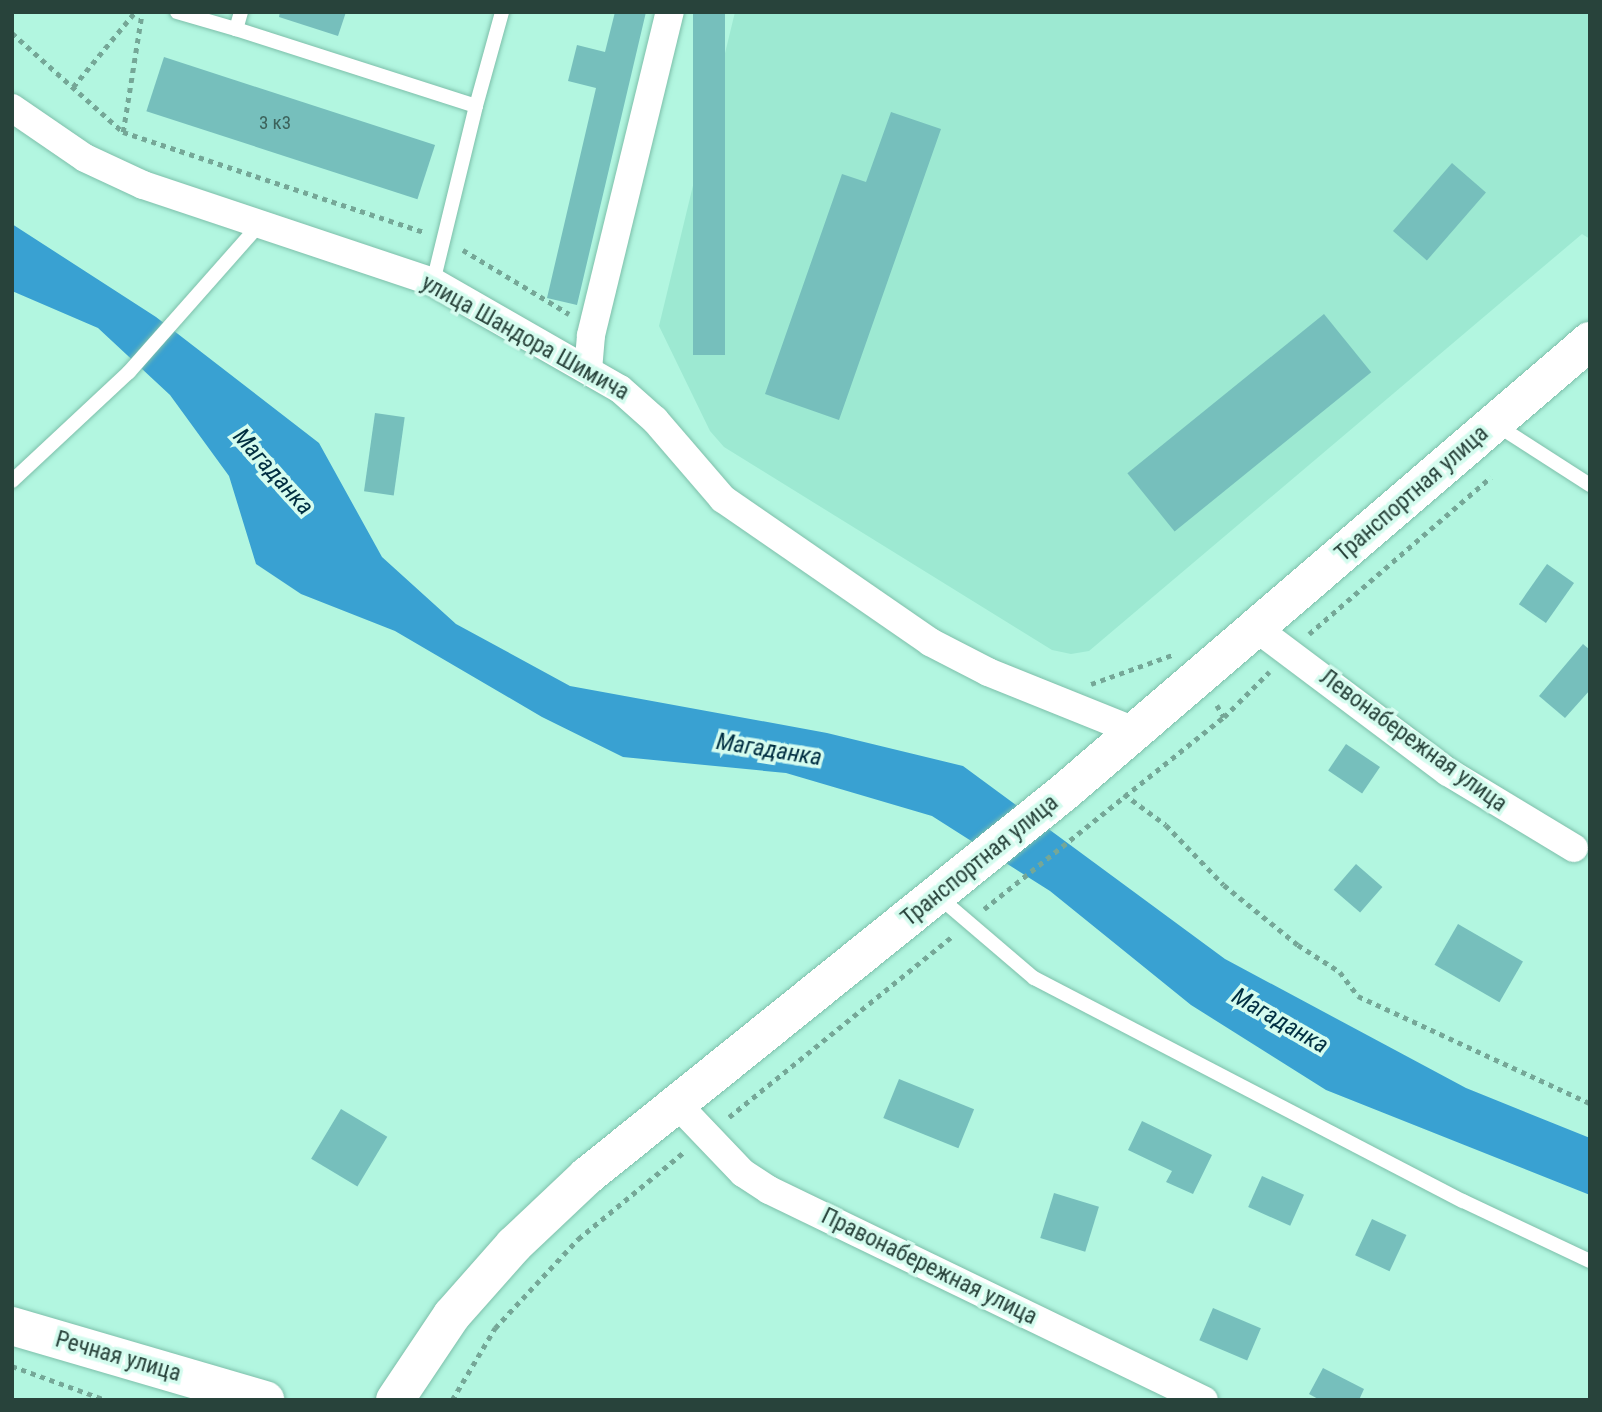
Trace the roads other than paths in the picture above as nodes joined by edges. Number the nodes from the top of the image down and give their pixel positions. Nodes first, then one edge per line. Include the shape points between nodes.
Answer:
1 (177, 12) edge
2 (241, 12) edge
3 (502, 12) edge
4 (670, 12) edge
5 (202, 16) edge
6 (236, 29) junction
7 (476, 106) junction
8 (12, 108) edge
9 (260, 224) junction
10 (433, 282) junction
11 (1590, 341) edge
12 (589, 370) junction
13 (1494, 424) junction
14 (12, 481) edge
15 (1590, 485) edge
16 (1256, 628) junction
17 (1135, 731) junction
18 (1574, 848) dead end
19 (951, 885) junction
20 (676, 1103) junction
21 (1590, 1261) edge
22 (12, 1326) edge
23 (265, 1400) edge
24 (395, 1400) edge
25 (1204, 1400) edge

1 - 5 lane
2 - 6 lane
3 - 7 lane
4 - 12 street via 592,335
5 - 6 lane
6 - 7 lane
7 - 10 lane
8 - 9 street, улица Шандора Шимича via 109,171
9 - 10 street, улица Шандора Шимича
9 - 14 lane via 129,372
10 - 12 street, улица Шандора Шимича
11 - 13 main road, Транспортная улица
12 - 17 street, улица Шандора Шимича via 639,403 723,499 907,627 988,672
13 - 15 lane
13 - 16 main road, Транспортная улица
16 - 17 main road, Транспортная улица
16 - 18 street, Левонабережная улица via 1448,772
17 - 19 main road, Транспортная улица
19 - 20 main road, Транспортная улица
19 - 21 lane via 1034,978
20 - 24 main road, Транспортная улица via 514,1245 452,1315
20 - 25 street, Правонабережная улица via 743,1173 769,1190
22 - 23 main road, Речная улица

